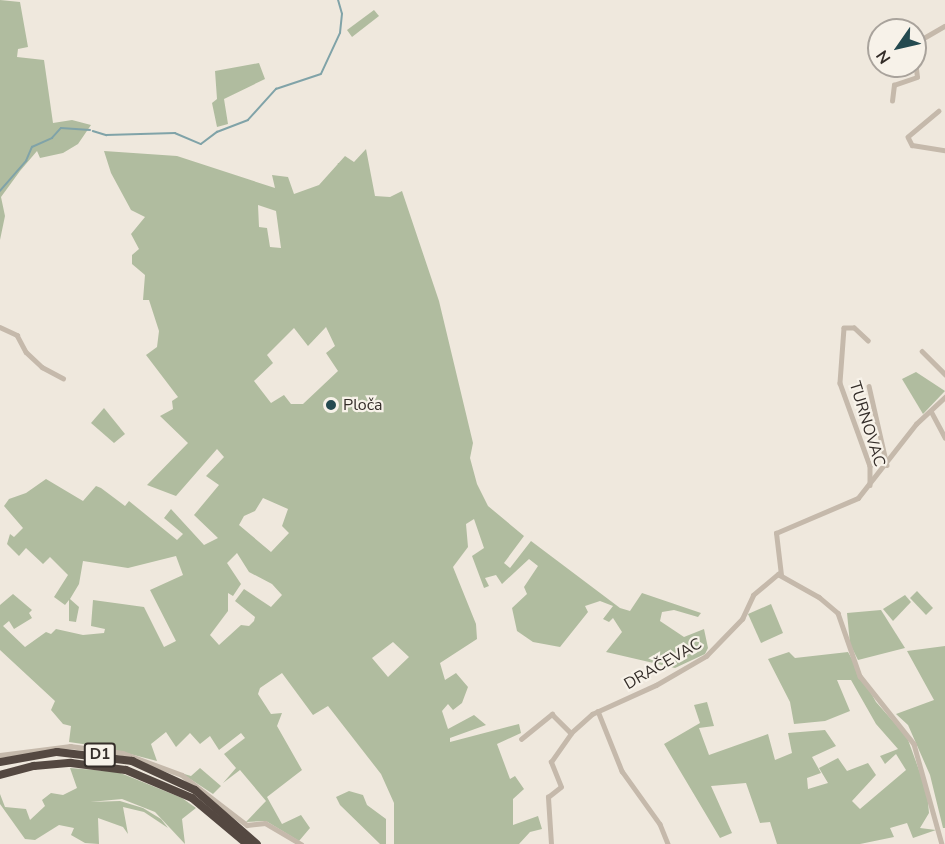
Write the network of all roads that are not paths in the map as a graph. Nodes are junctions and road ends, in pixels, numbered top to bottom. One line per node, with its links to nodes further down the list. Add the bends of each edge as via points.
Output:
1 (945, 26): 2 (street)
2 (927, 36)
3 (914, 78): 4 (street, via 894,85)
4 (892, 101)
5 (939, 111): 6 (street, via 908,137 912,145)
6 (945, 150)
7 (0, 327): 11 (street, via 17,335 26,352 42,367)
8 (868, 341): 17 (street, TURNOVAC, via 854,328 844,328 840,383 870,466)
9 (922, 351): 10 (street)
10 (945, 374)
11 (63, 378)
12 (869, 386): 16 (street)
13 (945, 397): 14 (street)
14 (931, 411): 15 (street); 16 (street, via 916,424)
15 (945, 437)
16 (887, 465): 17 (street)
17 (870, 485): 18 (street, via 858,498 776,533)
18 (779, 575): 19 (street, DRAČEVAC, via 753,595 742,619 706,656 656,685); 31 (street, via 830,604 838,613 860,676 914,744)
19 (598, 711): 20 (street, DRAČEVAC); 30 (street, via 622,771 660,824)
20 (571, 733): 21 (street, via 552,714); 29 (street, DRAČEVAC, via 550,762 561,787 548,797)
21 (520, 739)
22 (0, 755): 28 (street, via 70,746 123,753 182,775 247,825 265,823)
23 (0, 762): 25 (highway, D1, via 57,752 132,761 195,790)
24 (0, 776): 25 (highway, D1, via 34,766 71,763 117,768 151,778 192,798)
25 (247, 840): 26 (highway, D1); 27 (highway)
26 (257, 844)
27 (263, 844)
28 (300, 844)
29 (550, 844)
30 (668, 844)
31 (942, 844)

